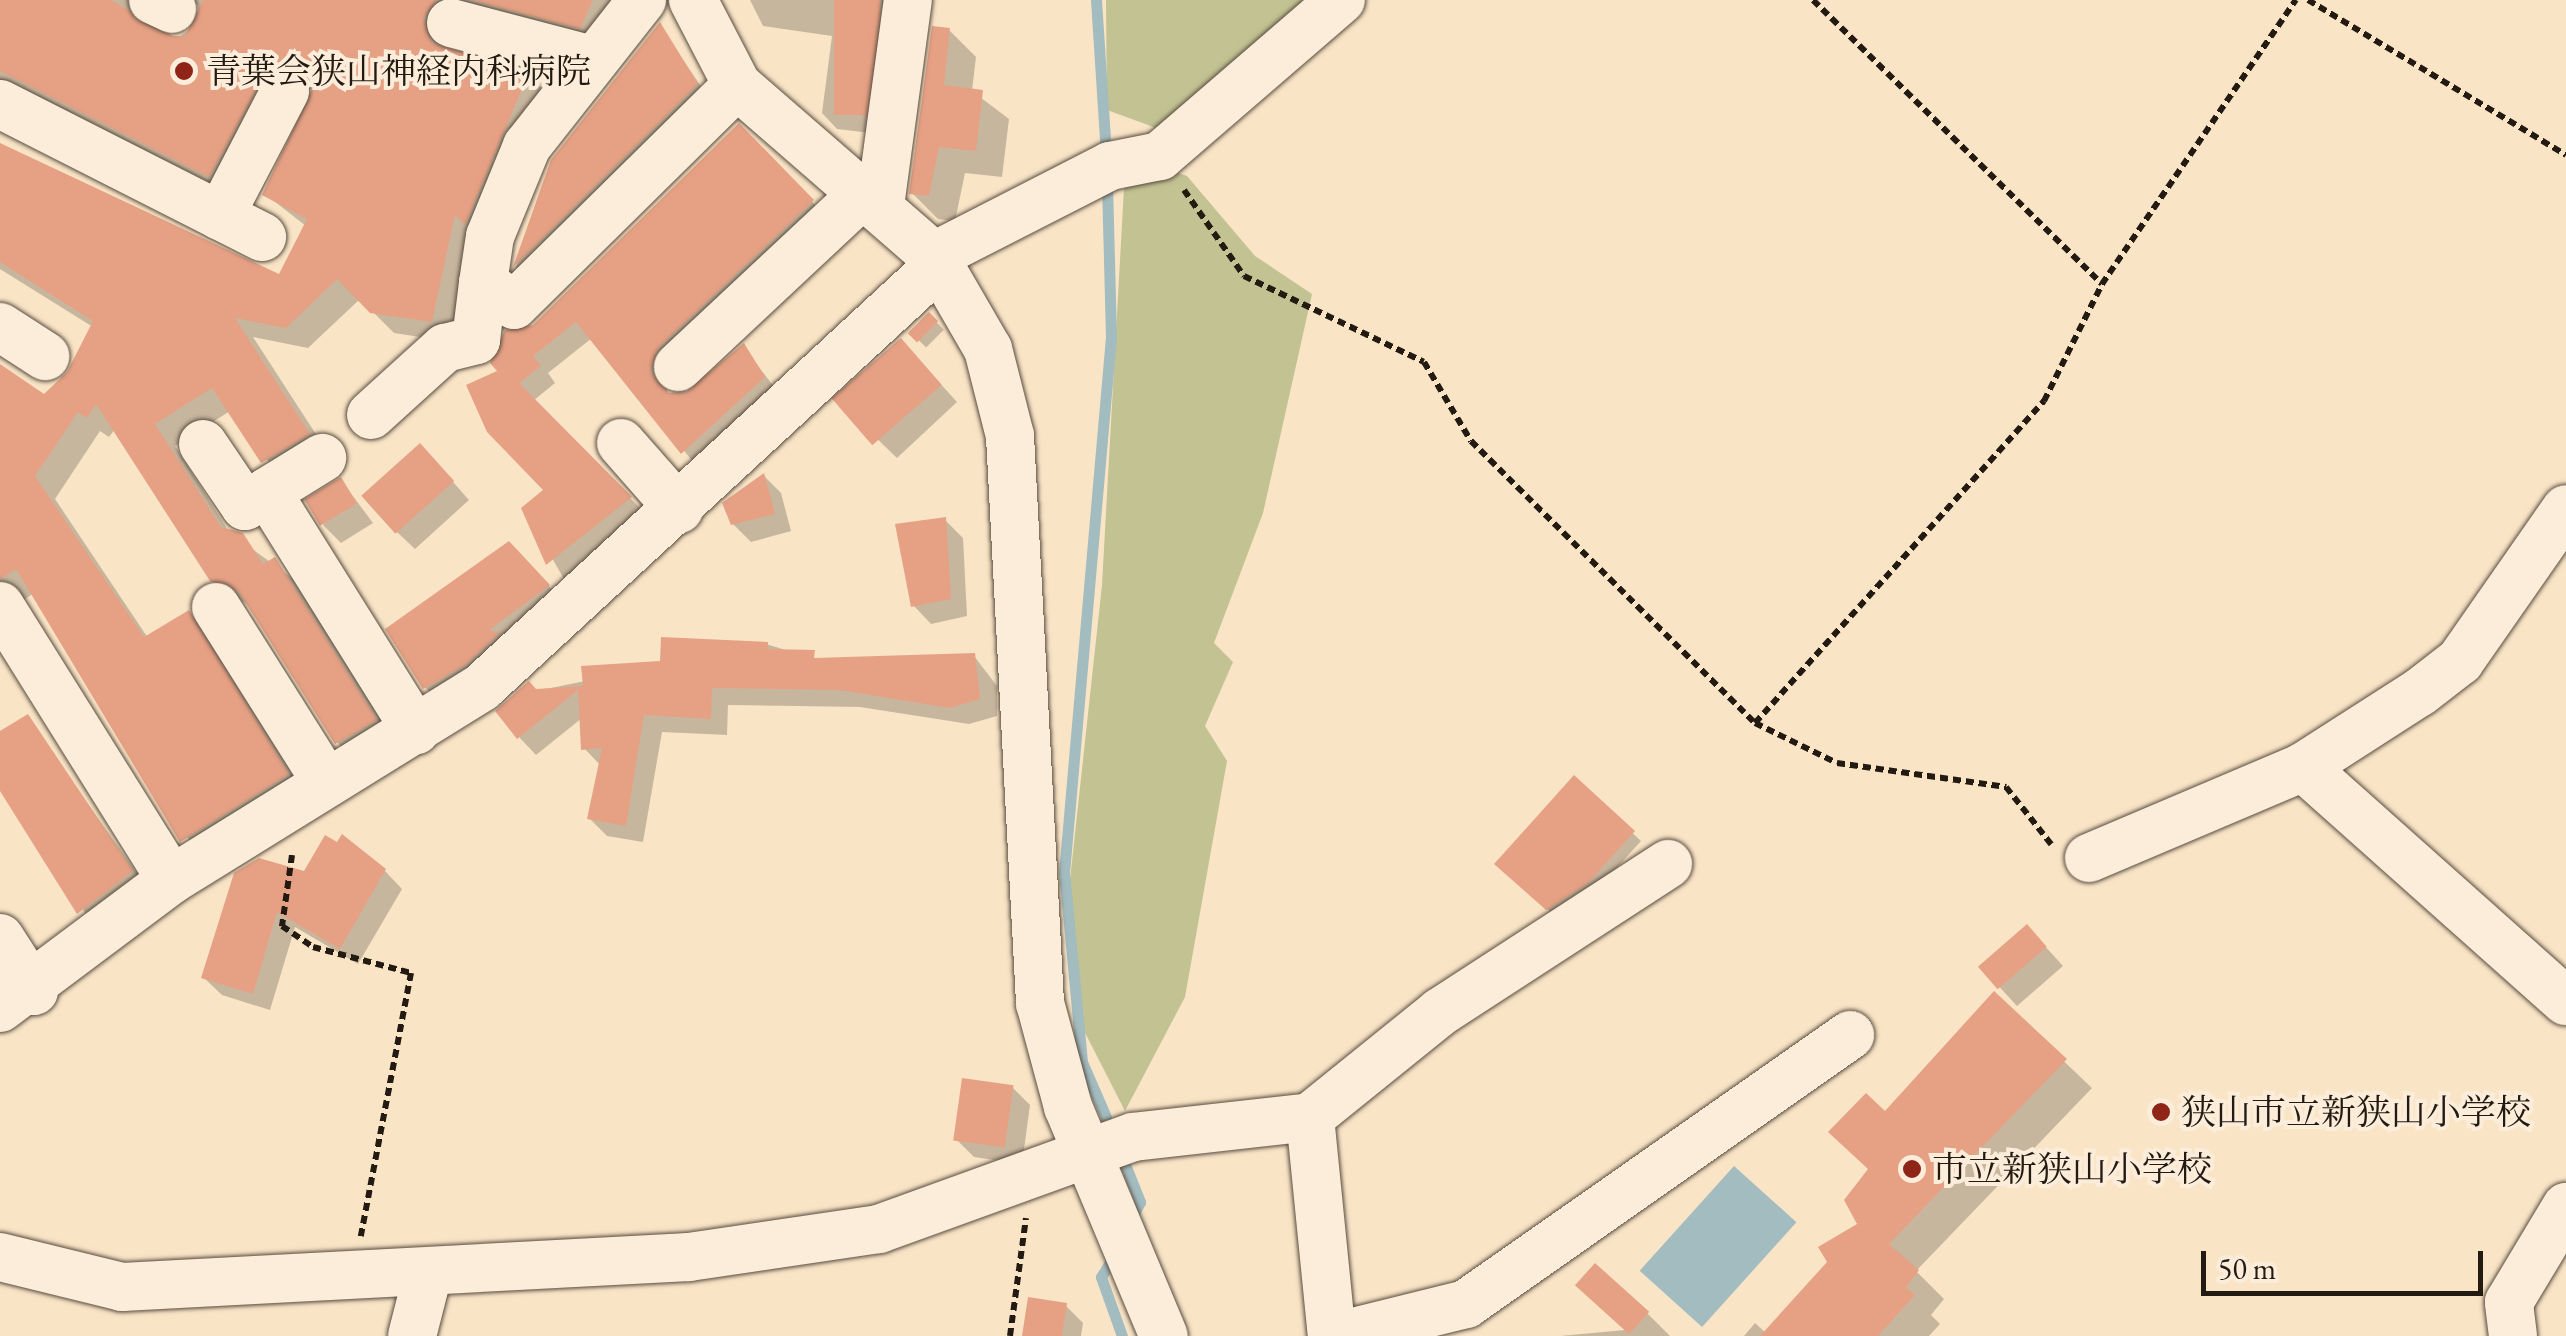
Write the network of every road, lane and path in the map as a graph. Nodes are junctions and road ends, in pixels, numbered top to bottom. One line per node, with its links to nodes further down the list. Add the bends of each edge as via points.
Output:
1 (642, 0): 9 (street)
2 (693, 0): 10 (street)
3 (908, 0): 15 (street)
4 (1340, 0): 14 (street)
5 (1813, 0): 18 (path)
6 (2296, 0): 18 (path)
7 (2308, 0): 13 (path)
8 (451, 23): 9 (street)
9 (588, 59): 17 (street, via 528,146 490,236)
10 (737, 85): 15 (street); 17 (street, via 514,305)
11 (285, 91): 12 (street, via 241,226)
12 (0, 104)
13 (2566, 155)
14 (1160, 156): 16 (street, via 1110,166); 31 (path, via 1244,276 1424,362 1471,441)
15 (872, 200): 16 (street); 21 (street)
16 (937, 260): 27 (street); 44 (street, via 988,349 1010,436 1040,1003)
17 (483, 283): 22 (street, via 476,340 444,348)
18 (2102, 284): 31 (path, via 2044,401)
19 (0, 327): 20 (street)
20 (44, 356)
21 (678, 367)
22 (371, 415)
23 (622, 443): 27 (street)
24 (203, 444): 26 (street, via 244,506)
25 (322, 458): 26 (street)
26 (267, 492): 32 (street)
27 (679, 509): 32 (street, via 542,638)
28 (2566, 510): 33 (street, via 2460,661)
29 (0, 606): 38 (street)
30 (216, 607): 34 (street)
31 (1755, 723): 36 (path, via 1837,763 2006,787 2064,860)
32 (416, 730): 34 (street)
33 (2302, 767): 36 (street); 41 (street)
34 (325, 780): 35 (street)
35 (280, 809): 38 (street); 49 (path, via 294,834 282,926 313,948 403,964 412,979)
36 (2089, 858)
37 (1668, 864): 43 (street, via 1440,1012)
38 (171, 880): 40 (street)
39 (0, 938): 40 (street)
40 (17, 1000)
41 (2566, 1001)
42 (1850, 1034): 53 (street, via 1466,1304)
43 (1310, 1117): 44 (street); 53 (street)
44 (1084, 1150): 45 (street); 52 (street)
45 (1032, 1174): 48 (street, via 880,1228 689,1257); 51 (path)
46 (2566, 1207): 54 (street, via 2509,1302)
47 (0, 1257): 49 (street, via 122,1287)
48 (428, 1273): 49 (street); 50 (street)
49 (353, 1276)
50 (412, 1336)
51 (1010, 1336)
52 (1164, 1336)
53 (1334, 1336)
54 (2513, 1336)

